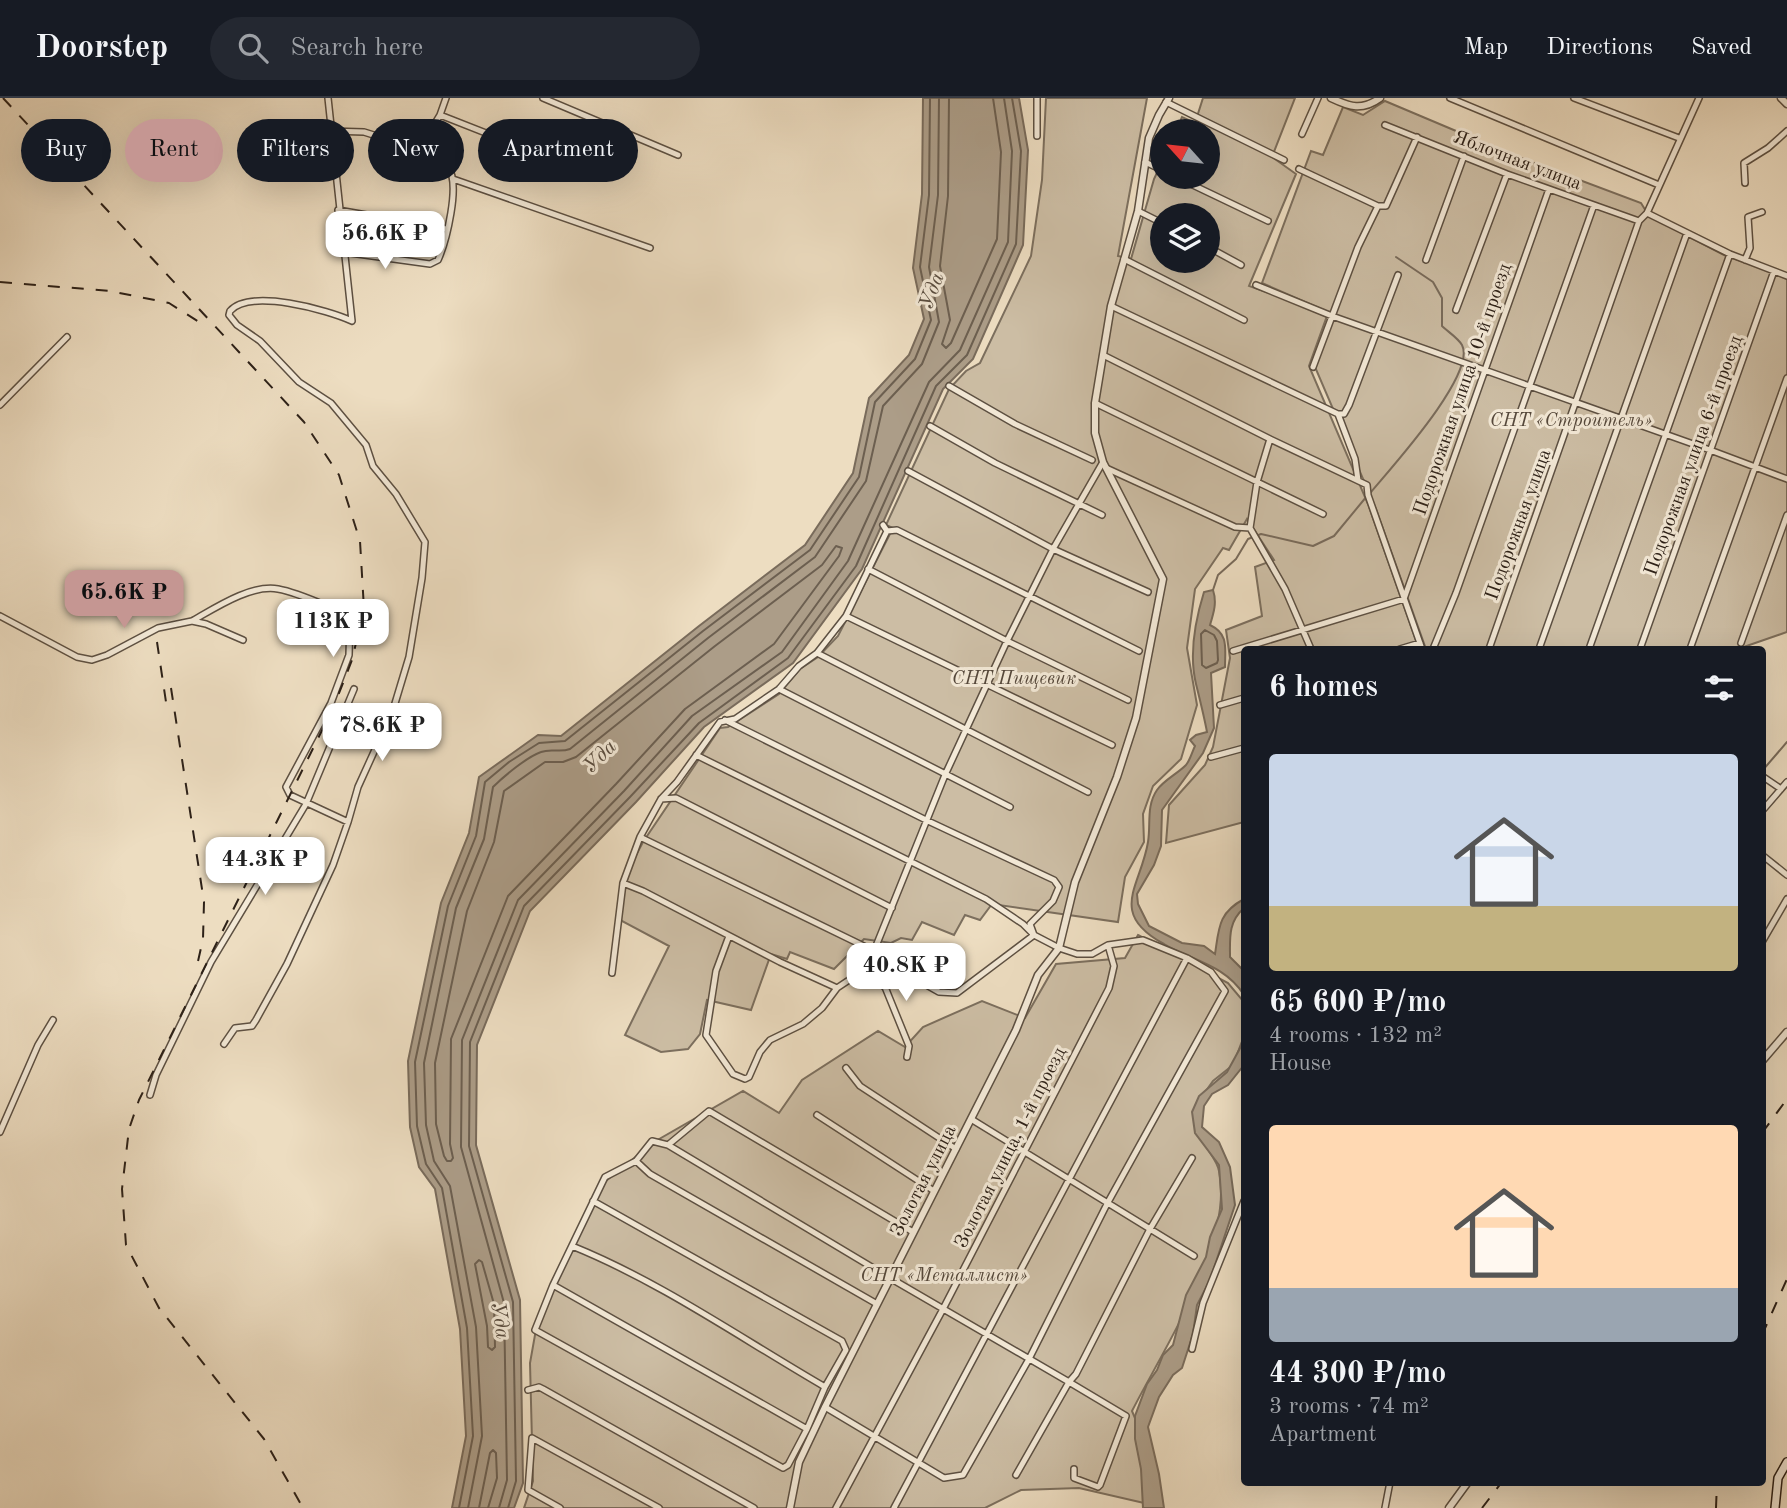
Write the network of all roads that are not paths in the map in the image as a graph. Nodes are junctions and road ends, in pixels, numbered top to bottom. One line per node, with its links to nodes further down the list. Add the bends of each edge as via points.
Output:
1 (328, 98): 15 (street)
2 (446, 98): 14 (street)
3 (543, 98): 24 (street)
4 (1037, 98): 21 (street)
5 (1318, 98): 20 (street)
6 (1331, 98): 7 (street, via 1359,108)
7 (1380, 98)
8 (1450, 98): 35 (street)
9 (1574, 98): 23 (street)
10 (1699, 98): 23 (street)
11 (1781, 98): 13 (street)
12 (1168, 100): 26 (street); 27 (street, via 1149,138)
13 (1787, 104)
14 (440, 115): 16 (street); 18 (street)
15 (329, 119)
16 (438, 119)
17 (1385, 125): 22 (street, Яблочная улица)
18 (478, 130)
19 (1787, 131): 34 (street, via 1744,163)
20 (1302, 134)
21 (1037, 136)
22 (1417, 137): 25 (street, Яблочная улица); 39 (street, via 1386,206)
23 (1679, 138): 35 (street)
24 (678, 155)
25 (1464, 156): 30 (street, Яблочная улица); 54 (street)
26 (1284, 160)
27 (1145, 162): 28 (street); 41 (street)
28 (1150, 164)
29 (1299, 169): 39 (street)
30 (1507, 174): 37 (street, Яблочная улица); 62 (street)
31 (335, 182): 40 (street)
32 (453, 182): 47 (street)
33 (462, 182): 49 (street)
34 (1745, 183)
35 (1659, 185): 43 (street)
36 (1201, 189): 45 (street)
37 (1549, 189): 38 (street, Яблочная улица); 69 (street, Подорожная улица 10-й проезд)
38 (1594, 205): 46 (street, Яблочная улица); 72 (street)
39 (1378, 206): 63 (street)
40 (338, 210): 47 (street); 50 (street)
41 (1138, 211): 44 (street); 53 (street)
42 (1762, 212): 55 (street, via 1748,217 1750,248)
43 (1647, 213): 46 (street, Подорожная улица); 48 (street)
44 (1150, 217)
45 (1268, 221)
46 (1639, 221): 74 (street, Подорожная улица)
47 (446, 229): 50 (street, via 438,260 429,264)
48 (1688, 233): 52 (street); 77 (street)
49 (650, 248)
50 (343, 252): 141 (street, via 352,321 328,310 259,300 239,303 229,315 299,382 331,403 366,445 373,466 425,542 401,689 358,787)
51 (1220, 254): 56 (street)
52 (1730, 254): 55 (street); 79 (street)
53 (1124, 259): 61 (street); 64 (street)
54 (1426, 260)
55 (1745, 260): 57 (street)
56 (1241, 265)
57 (1774, 271): 59 (street); 81 (street, Подорожная улица 6-й проезд)
58 (1398, 275): 65 (street)
59 (1787, 276)
60 (1256, 285): 63 (street)
61 (1111, 306): 67 (street); 76 (street)
62 (1456, 310)
63 (1332, 316): 65 (street); 68 (street)
64 (1244, 320)
65 (1376, 331): 69 (street); 76 (street, via 1345,414)
66 (67, 337): 75 (street)
67 (1104, 355): 73 (street); 80 (street)
68 (1313, 366)
69 (1485, 369): 72 (street); 98 (street, Подорожная улица 10-й проезд)
70 (1787, 377): 84 (street)
71 (948, 386): 82 (street)
72 (1531, 386): 74 (street); 109 (street)
73 (1095, 403): 83 (street, via 1095,433); 88 (street)
74 (1577, 403): 77 (street); 110 (street, Подорожная улица)
75 (0, 405)
76 (1338, 414): 87 (street)
77 (1621, 420): 79 (street); 111 (street)
78 (930, 426): 89 (street)
79 (1666, 435): 81 (street); 112 (street)
80 (1270, 439): 87 (street); 88 (street)
81 (1710, 450): 84 (street); 113 (street, Подорожная улица 6-й проезд)
82 (1092, 460)
83 (1104, 465): 89 (street); 93 (street, via 1235,527); 153 (street, via 1163,579 1136,718 1075,882)
84 (1755, 468): 86 (street); 114 (street)
85 (908, 471): 94 (street)
86 (1787, 479)
87 (1358, 480): 98 (street, via 1367,485)
88 (1257, 482): 90 (street); 93 (street)
89 (1077, 504): 92 (street); 94 (street)
90 (1323, 514)
91 (1787, 514): 105 (street)
92 (1102, 515)
93 (1250, 528): 102 (street)
94 (1053, 549): 96 (street); 97 (street)
95 (868, 569): 97 (street, via 885,528 897,530); 100 (street); 104 (street)
96 (1147, 592)
97 (1029, 596): 104 (street); 116 (street)
98 (1404, 599): 102 (street); 108 (street)
99 (0, 616): 101 (street, via 77,657 92,660 158,628)
100 (846, 616): 118 (street); 119 (street)
101 (192, 621): 103 (street); 137 (street, via 261,589 294,594 348,617 349,655 331,703 286,787 290,795)
102 (1304, 631): 106 (street); 107 (street)
103 (243, 640)
104 (1006, 640): 119 (street); 123 (street)
105 (1741, 643)
106 (1251, 646)
107 (1310, 646)
108 (1421, 646)
109 (1434, 646)
110 (1490, 646)
111 (1540, 646)
112 (1590, 646)
113 (1641, 646)
114 (1690, 646)
115 (1241, 649): 117 (street)
116 (1139, 651)
117 (1233, 651)
118 (817, 653): 120 (street); 126 (street)
119 (987, 686): 126 (street); 127 (street)
120 (779, 689): 125 (street, via 735,719); 131 (street)
121 (354, 690): 137 (street)
122 (1241, 699): 124 (street)
123 (1128, 700)
124 (1220, 705)
125 (725, 720): 129 (street); 140 (street)
126 (965, 729): 131 (street); 135 (street)
127 (1112, 745)
128 (1241, 749): 130 (street)
129 (696, 755): 136 (street); 144 (street)
130 (1211, 757)
131 (945, 775): 139 (street); 140 (street)
132 (1766, 779): 134 (street)
133 (1787, 782): 134 (street)
134 (1781, 789): 138 (street)
135 (1088, 792)
136 (661, 799): 142 (street); 148 (street, via 676,798)
137 (306, 804): 141 (street); 166 (street, via 211,962)
138 (1766, 806)
139 (1010, 807)
140 (928, 821): 144 (street); 149 (street, via 1057,883 1053,901 1030,924)
141 (348, 822): 162 (street, via 287,964 252,1026 235,1028)
142 (640, 837): 146 (street); 154 (street)
143 (1766, 858): 145 (street)
144 (911, 861): 148 (street); 149 (street, via 986,900)
145 (1787, 875)
146 (623, 883): 151 (street); 157 (street)
147 (1787, 899): 150 (street)
148 (892, 908): 154 (street)
149 (1034, 935): 153 (street); 158 (street, via 957,993 939,992 916,979)
150 (1766, 935)
151 (729, 936): 159 (street); 159 (street, via 716,971 706,1035 733,1074 749,1077 770,1040 803,1024)
152 (1108, 946): 153 (street, via 1092,954); 155 (street, via 1143,940); 172 (street, Золотая улица, 1-й проезд, via 1114,960 1113,978)
153 (1059, 948): 168 (street, Золотая улица, via 1038,975)
154 (874, 951): 156 (street)
155 (1187, 958): 175 (street); 178 (street, via 1210,972 1225,992)
156 (860, 972): 158 (street); 159 (street)
157 (612, 973)
158 (885, 986): 164 (street, via 909,1046)
159 (837, 988)
160 (53, 1020): 169 (street)
161 (1787, 1032): 163 (street)
162 (224, 1044)
163 (1766, 1056)
164 (907, 1057)
165 (846, 1068): 171 (street, via 860,1086)
166 (150, 1095)
167 (817, 1115): 176 (street)
168 (971, 1119): 171 (street, Золотая улица); 172 (street)
169 (0, 1132)
170 (668, 1145): 174 (street, via 652,1141); 181 (street, via 709,1111); 184 (street)
171 (956, 1149): 176 (street, Золотая улица)
172 (1025, 1152): 175 (street); 187 (street, Золотая улица, 1-й проезд)
173 (1192, 1158): 180 (street)
174 (636, 1160): 177 (street, via 605,1177); 186 (street, via 650,1174)
175 (1070, 1180): 178 (street); 188 (street)
176 (934, 1191): 181 (street, Золотая улица)
177 (593, 1201): 182 (street); 192 (street, via 842,1341 846,1350)
178 (1107, 1204): 180 (street); 190 (street)
179 (1241, 1208): 189 (street, via 1203,1303)
180 (1150, 1229): 183 (street); 191 (street)
181 (914, 1232): 184 (street, Золотая улица)
182 (572, 1246): 185 (street); 192 (street, via 720,1324)
183 (1194, 1256)
184 (890, 1278): 186 (street, Золотая улица); 187 (street)
185 (553, 1285): 196 (street); 196 (street, via 535,1331 780,1467 788,1465)
186 (877, 1304): 194 (street, Золотая улица)
187 (943, 1309): 188 (street); 197 (street, Золотая улица, 1-й проезд)
188 (987, 1335): 190 (street); 198 (street)
189 (1192, 1349)
190 (1029, 1359): 191 (street); 198 (street, via 963,1475 944,1478)
191 (1069, 1382): 200 (street, via 1126,1416 1100,1485 1074,1478); 201 (street)
192 (824, 1388): 194 (street); 196 (street)
193 (528, 1391): 206 (street, via 543,1389)
194 (831, 1394): 195 (street, Золотая улица)
195 (825, 1407): 197 (street); 207 (street, Золотая улица, via 799,1462)
196 (807, 1429)
197 (874, 1437): 198 (street); 208 (street, Золотая улица, 1-й проезд)
198 (918, 1462): 209 (street)
199 (1787, 1462): 212 (main road, via 1778,1478)
200 (1074, 1469)
201 (1016, 1475)
202 (1389, 1486): 210 (street)
203 (1465, 1486): 211 (street)
204 (560, 1508): 205 (street, via 528,1490 531,1438)
205 (659, 1508)
206 (754, 1508)
207 (790, 1508)
208 (836, 1508)
209 (894, 1508)
210 (1385, 1508)
211 (1449, 1508)
212 (1774, 1508)

